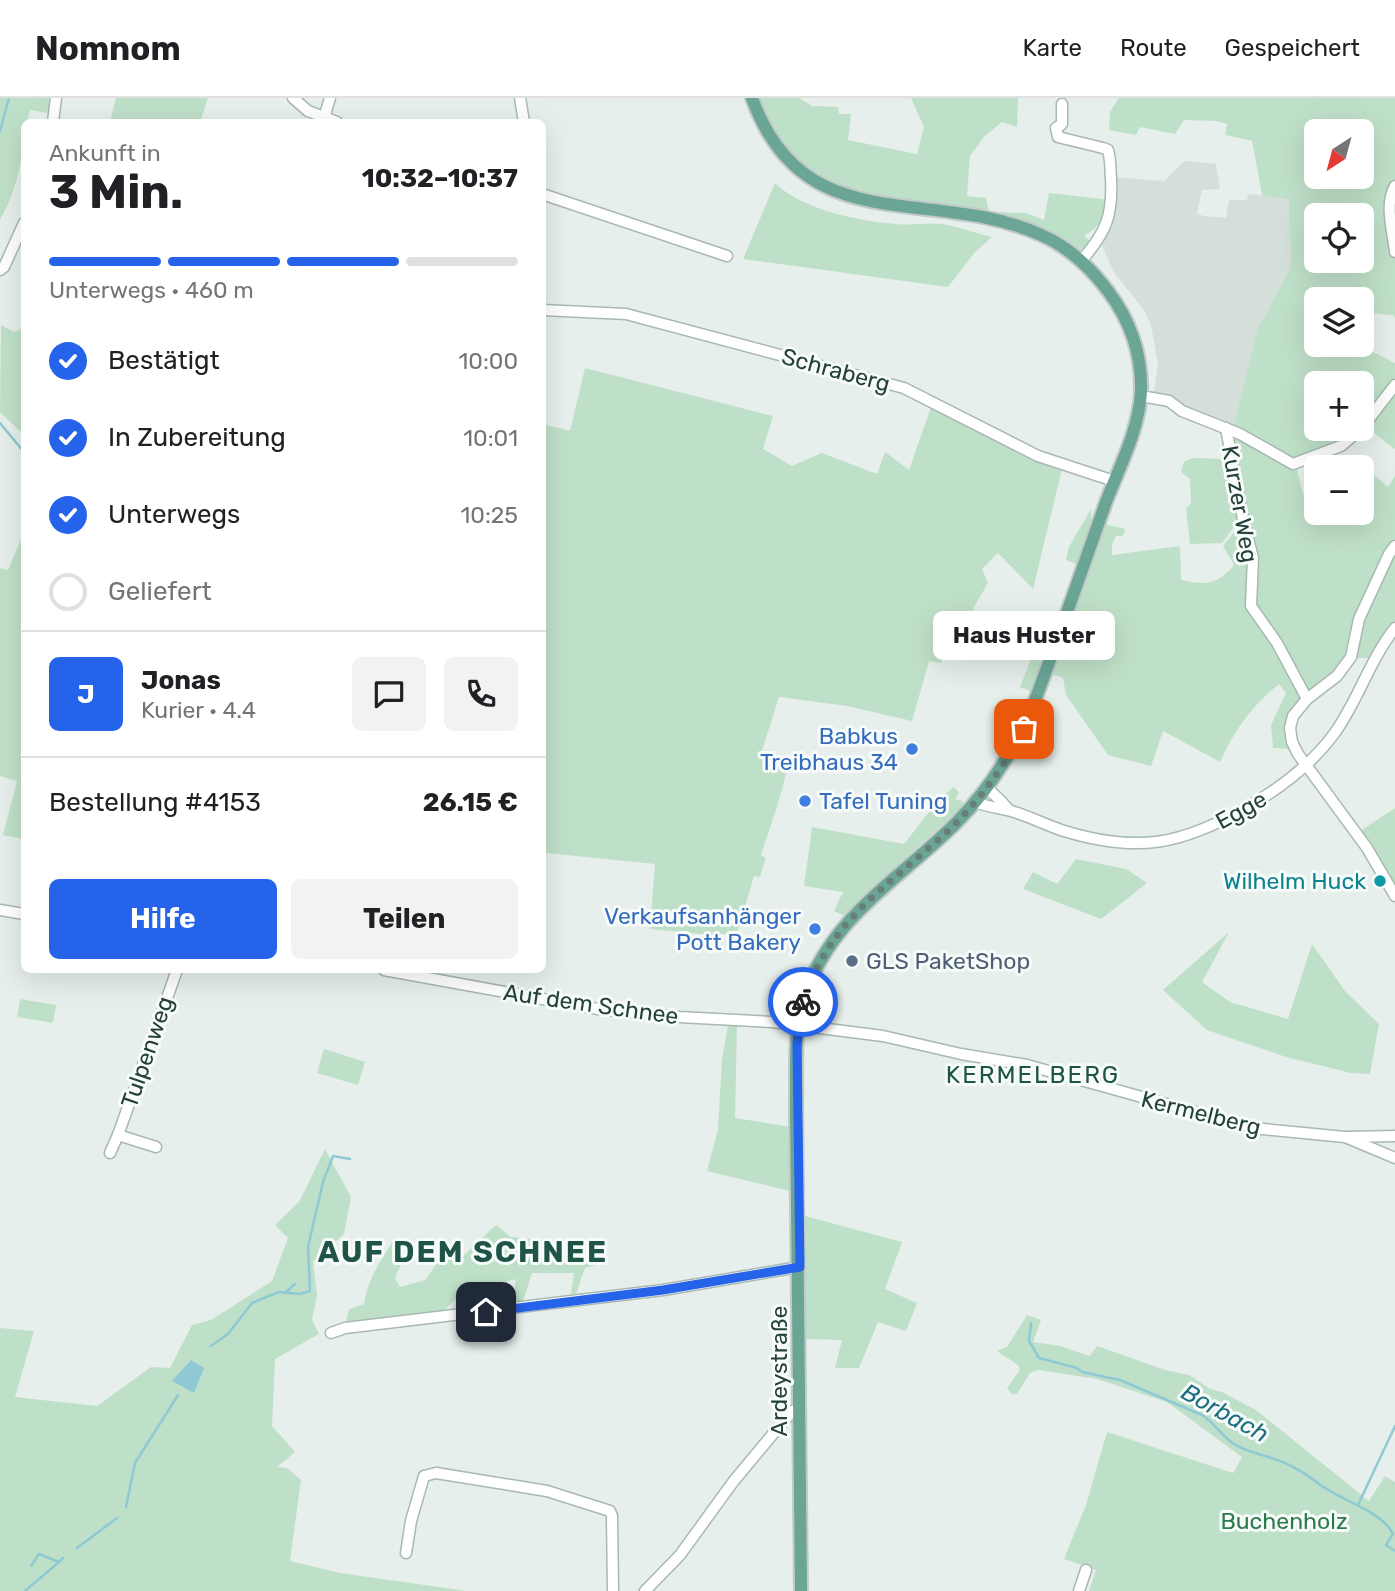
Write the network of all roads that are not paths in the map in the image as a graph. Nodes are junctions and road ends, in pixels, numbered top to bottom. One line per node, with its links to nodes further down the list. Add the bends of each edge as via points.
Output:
1 (56, 98): 8 (street)
2 (293, 98): 7 (street)
3 (330, 98): 7 (street)
4 (520, 98): 10 (street)
5 (752, 98): 16 (main road, Ardeystraße, via 778,150 825,186 860,199 1010,223 1042,235)
6 (1062, 104): 16 (street, via 1058,137 1108,150 1110,157 1112,200 1105,227)
7 (324, 118): 9 (street)
8 (53, 119)
9 (327, 119)
10 (524, 119)
11 (1395, 186): 14 (street, via 1390,208)
12 (546, 195): 15 (street)
13 (21, 230): 17 (street)
14 (1395, 252)
15 (727, 257)
16 (1082, 260): 20 (main road, Ardeystraße, via 1121,311 1135,341)
17 (0, 270)
18 (546, 310): 24 (street, Schraberg, via 626,314 904,388 1038,456)
19 (1395, 385): 21 (street)
20 (1141, 396): 22 (street, Kurzer Weg, via 1169,401); 24 (main road, Ardeystraße)
21 (1374, 412)
22 (1226, 428): 23 (street, via 1293,464); 27 (street, Kurzer Weg, via 1253,558 1251,606)
23 (1347, 441)
24 (1114, 481): 29 (main road, Ardeystraße, via 1030,713)
25 (1395, 546): 27 (street, via 1359,619 1350,657 1337,676)
26 (1395, 628): 28 (street, Egge, via 1335,732)
27 (1307, 699): 28 (street, via 1290,728 1292,742)
28 (1306, 766): 31 (street, Egge, via 1236,814 1177,840 1099,840); 32 (street, via 1367,848)
29 (987, 788): 30 (main road, Ardeystraße); 31 (street, Egge)
30 (975, 802): 31 (street, Egge); 37 (main road, Ardeystraße, via 855,913 815,971)
31 (1009, 810)
32 (1395, 896)
33 (0, 910): 34 (street)
34 (21, 914)
35 (176, 973): 38 (street, Tulpenweg)
36 (400, 973): 37 (street, Auf dem Schnee, via 598,1009)
37 (799, 1026): 40 (street, Kermelberg, via 883,1036 1027,1065 1253,1128); 44 (main road, Ardeystraße)
38 (118, 1135): 41 (street, Tulpenweg); 42 (street, Tulpenweg)
39 (1395, 1136): 40 (street)
40 (1345, 1137): 43 (street, Kermelberg)
41 (156, 1147)
42 (110, 1153)
43 (1395, 1158)
44 (800, 1267): 45 (street, via 663,1290); 46 (main road, Ardeystraße)
45 (331, 1333)
46 (800, 1411): 50 (street, via 786,1418 680,1555); 51 (main road, Ardeystraße)
47 (406, 1553): 49 (street, via 424,1476 436,1473 515,1484 610,1511)
48 (1086, 1570): 52 (street)
49 (614, 1591)
50 (645, 1591)
51 (801, 1591)
52 (1080, 1591)

